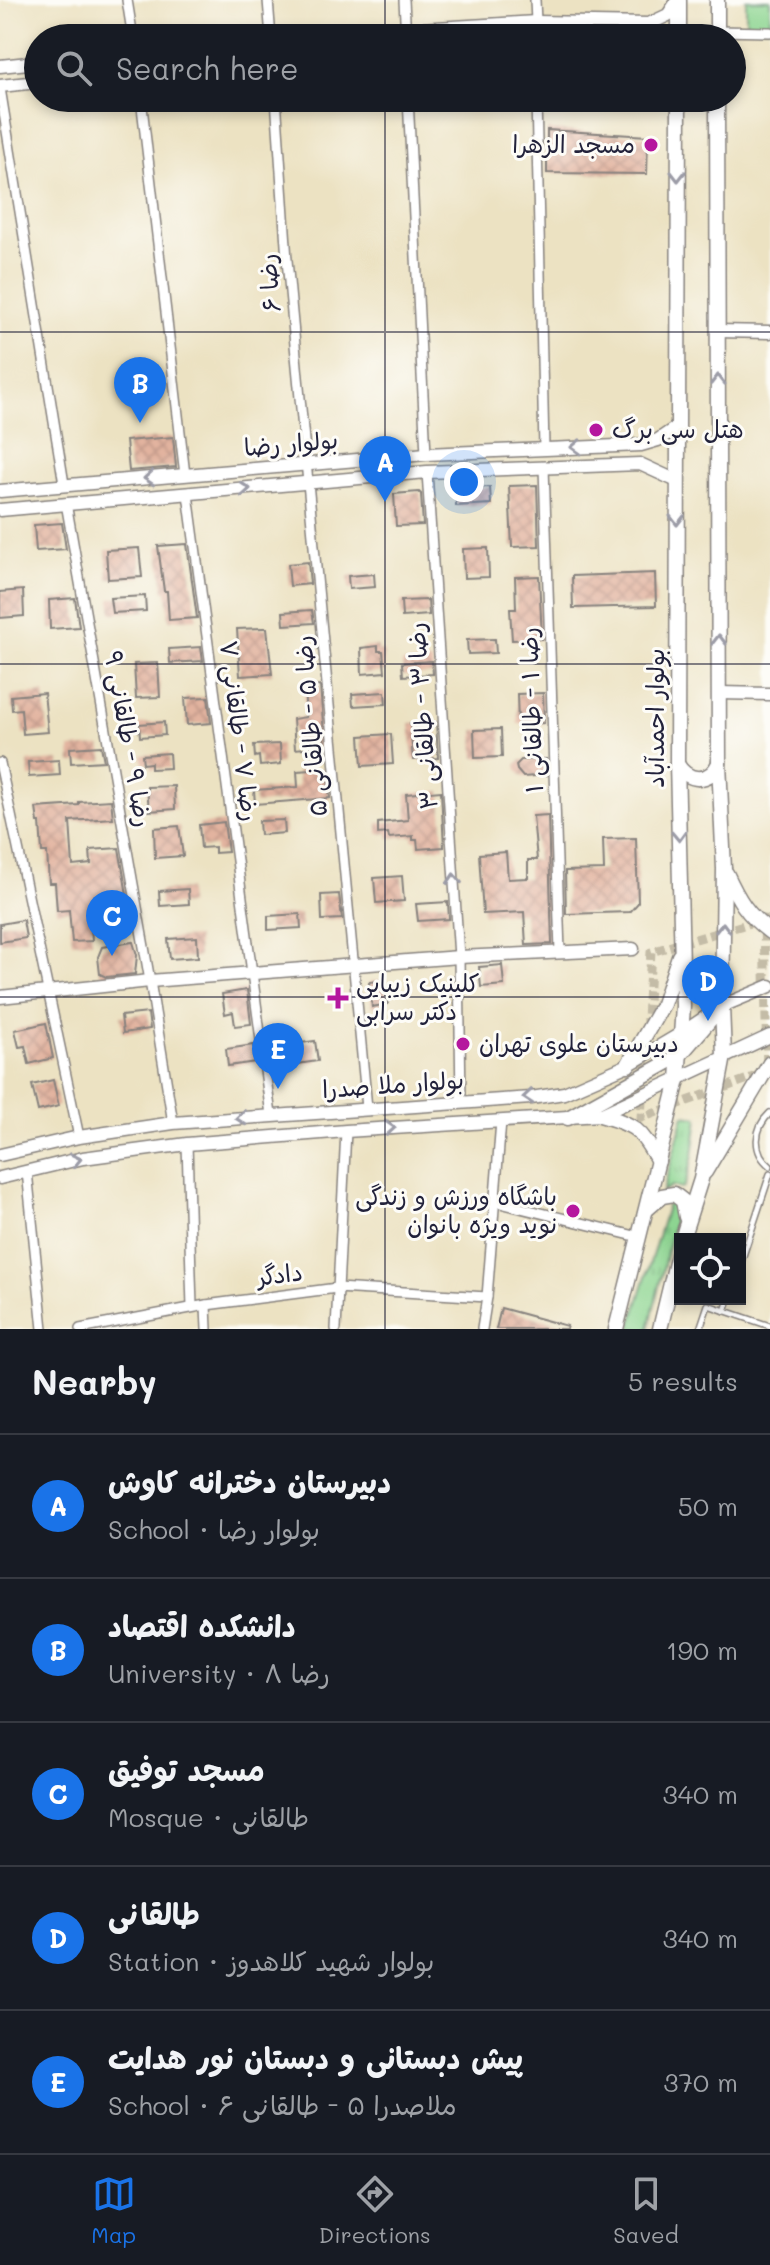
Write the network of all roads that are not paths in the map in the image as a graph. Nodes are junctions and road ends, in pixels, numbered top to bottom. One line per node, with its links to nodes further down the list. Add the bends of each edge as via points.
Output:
1 (127, 0): 8 (street)
2 (268, 0): 9 (street)
3 (404, 0): 10 (street)
4 (535, 0): 7 (street)
5 (679, 0): 13 (street); 14 (main road)
6 (717, 0): 15 (main road)
7 (536, 22): 11 (street); 12 (street)
8 (131, 24)
9 (269, 24)
10 (405, 24)
11 (512, 24)
12 (565, 24)
13 (658, 24)
14 (679, 24)
15 (717, 24)
16 (770, 32): 17 (street)
17 (746, 33)
18 (24, 63): 19 (street)
19 (0, 66)
20 (24, 84): 21 (street)
21 (0, 87): 40 (street)
22 (143, 112): 38 (street)
23 (277, 112): 35 (street, رضا ۶)
24 (409, 112): 33 (street)
25 (536, 112): 32 (street)
26 (679, 112): 30 (main road, بولوار احمدآباد, one-way to 30)
27 (717, 112): 28 (main road)
28 (718, 331): 29 (street); 46 (main road, one-way to 28)
29 (770, 332)
30 (677, 427): 31 (street, بولوار رضا); 39 (main road, بولوار احمدآباد)
31 (641, 445): 32 (street, بولوار رضا, one-way to 32); 34 (street, via 647,452)
32 (544, 448): 33 (street, بولوار رضا)
33 (426, 454): 35 (street, بولوار رضا)
34 (640, 464): 36 (street, بولوار رضا); 39 (street, بولوار رضا)
35 (306, 465): 38 (street, بولوار رضا); 41 (street, رضا ۶)
36 (544, 467): 37 (street, بولوار رضا); 55 (street, رضا ۱ - طالقانی ۱)
37 (427, 472): 41 (street, بولوار رضا); 56 (street, رضا ۳ - طالقانی ۳, one-way to 37)
38 (185, 475): 40 (street, بولوار رضا, one-way to 40)
39 (677, 481): 49 (main road, بولوار احمدآباد, one-way to 49)
40 (64, 484): 42 (street, بولوار رضا); 44 (street)
41 (308, 484): 43 (street, بولوار رضا, one-way to 41); 57 (street, رضا ۵ - طالقانی ۵)
42 (0, 491)
43 (188, 494): 44 (street, بولوار رضا); 58 (street, رضا ۷ - طالقانی ۷)
44 (66, 503): 45 (street, بولوار رضا); 59 (street, رضا ۹ - طالقانی ۹)
45 (0, 510)
46 (719, 693): 47 (street); 50 (main road)
47 (770, 694)
48 (0, 763): 61 (street)
49 (677, 763): 50 (main road, via 685,774 698,778 711,774); 53 (main road, بولوار احمدآباد, one-way to 53)
50 (719, 763): 51 (main road)
51 (724, 869): 52 (main road, via 742,906); 63 (main road, one-way to 51)
52 (770, 932)
53 (683, 944): 64 (main road, بولوار احمدآباد); 69 (main road, via 663,1004)
54 (633, 949): 55 (street)
55 (560, 952): 56 (street)
56 (459, 957): 57 (street); 72 (street, رضا ۳ - طالقانی ۳)
57 (353, 965): 58 (street); 73 (street, رضا ۵ - طالقانی ۵)
58 (251, 974): 59 (street); 75 (street, رضا ۷ - طالقانی ۷)
59 (150, 981): 61 (street); 79 (street, رضا ۹ - طالقانی ۹)
60 (770, 986): 63 (street, بولوار ملا صدرا)
61 (48, 991): 62 (street); 81 (street)
62 (0, 997)
63 (722, 1006): 64 (street, بولوار ملا صدرا); 66 (main road); 67 (main road)
64 (682, 1033): 66 (main road, بولوار احمدآباد); 69 (street, بولوار ملا صدرا)
65 (770, 1036): 67 (street, بولوار ملا صدرا)
66 (679, 1056): 70 (main road, بولوار احمدآباد); 77 (main road)
67 (724, 1056): 70 (street, بولوار ملا صدرا); 89 (main road)
68 (770, 1063): 89 (main road)
69 (628, 1065): 71 (street, بولوار ملا صدرا)
70 (678, 1080): 76 (street, بولوار ملا صدرا); 84 (main road, بولوار احمدآباد)
71 (564, 1093): 72 (street, بولوار ملا صدرا, one-way to 72); 77 (street, via 573,1108)
72 (461, 1102): 73 (street, بولوار ملا صدرا)
73 (367, 1108): 75 (street, بولوار ملا صدرا)
74 (770, 1113): 85 (lane, via 756,1141 762,1160)
75 (271, 1115): 79 (street, بولوار ملا صدرا, one-way to 79)
76 (600, 1115): 77 (street, بولوار ملا صدرا); 84 (main road, via 629,1123)
77 (568, 1118): 78 (street, بولوار ملا صدرا)
78 (501, 1121): 80 (street, بولوار ملا صدرا, one-way to 78); 90 (street)
79 (173, 1123): 81 (street, بولوار ملا صدرا)
80 (346, 1131): 82 (street, بولوار ملا صدرا); 97 (street)
81 (79, 1137): 83 (street, بولوار ملا صدرا)
82 (187, 1144): 86 (street, بولوار ملا صدرا, one-way to 82); 101 (street)
83 (0, 1155)
84 (658, 1161): 91 (main road, بولوار احمدآباد)
85 (770, 1166)
86 (27, 1171): 88 (street, بولوار ملا صدرا); 104 (street)
87 (770, 1174): 95 (lane)
88 (0, 1178)
89 (701, 1179): 92 (main road)
90 (496, 1202): 94 (street); 98 (street)
91 (646, 1210): 92 (main road, via 662,1196 674,1194 683,1201); 94 (main road, بولوار احمدآباد)
92 (686, 1221): 93 (main road)
93 (683, 1233)
94 (639, 1237): 109 (main road, بولوار احمدآباد)
95 (746, 1244)
96 (674, 1271): 110 (main road)
97 (337, 1288): 98 (street, دادگر); 99 (street, دادگر); 107 (street)
98 (487, 1297): 108 (street)
99 (206, 1305): 101 (street, دادگر); 106 (street)
100 (727, 1305): 102 (lane)
101 (192, 1307): 105 (street, دادگر)
102 (725, 1311): 103 (lane); 111 (lane, via 708,1305)
103 (770, 1326)
104 (43, 1329)
105 (80, 1329)
106 (207, 1329)
107 (336, 1329)
108 (482, 1329)
109 (616, 1329)
110 (660, 1329)
111 (700, 1329)

